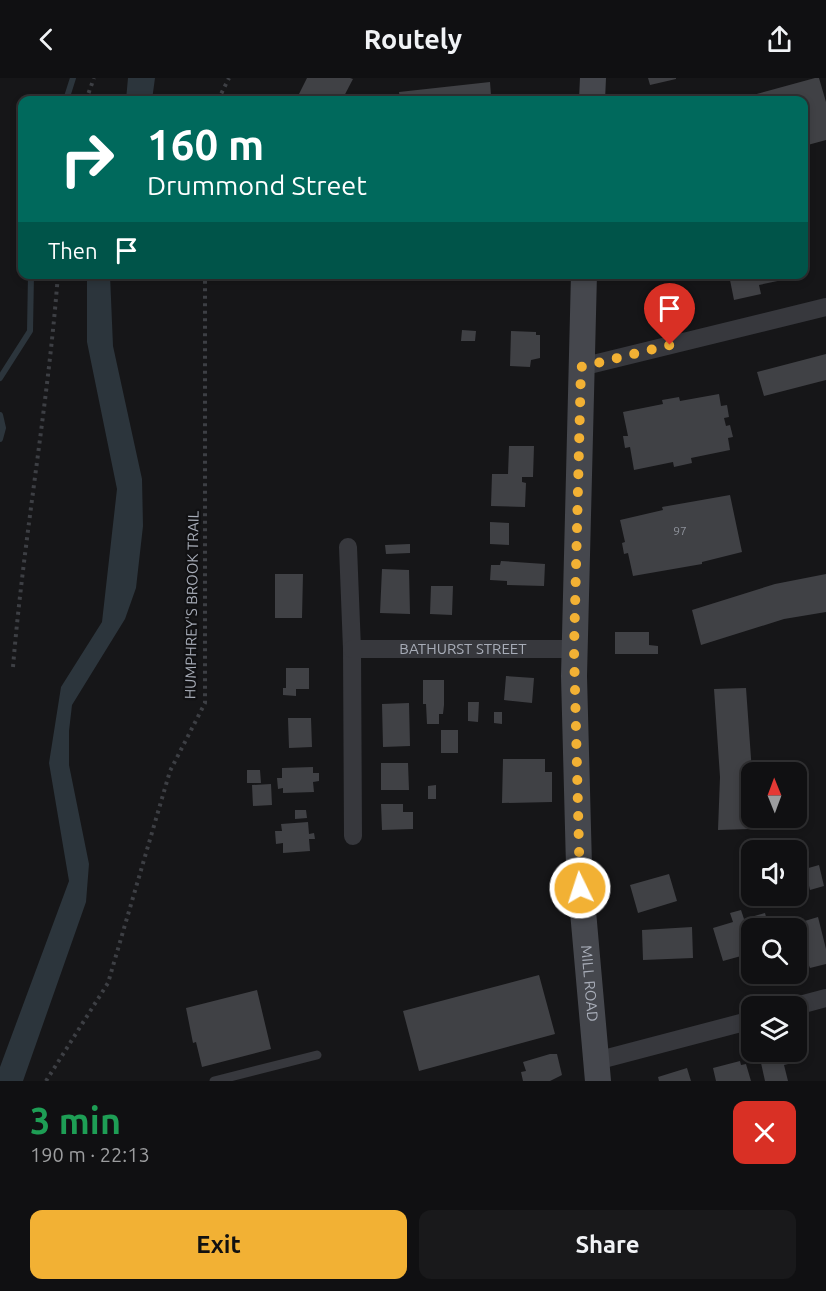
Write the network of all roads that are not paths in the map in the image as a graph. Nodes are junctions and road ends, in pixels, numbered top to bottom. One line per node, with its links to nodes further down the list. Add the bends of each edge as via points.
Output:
1 (593, 78): 2 (street)
2 (592, 96)
3 (584, 279): 5 (street, MILL ROAD)
4 (826, 307): 5 (street)
5 (581, 367): 8 (street, MILL ROAD)
6 (348, 547): 7 (street)
7 (352, 649): 8 (street, BATHURST STREET); 9 (street)
8 (574, 649): 14 (street, MILL ROAD, via 579,866)
9 (353, 836)
10 (826, 998): 11 (street)
11 (807, 1003)
12 (741, 1024): 14 (street)
13 (317, 1055): 15 (lane)
14 (597, 1071)
15 (214, 1081)

